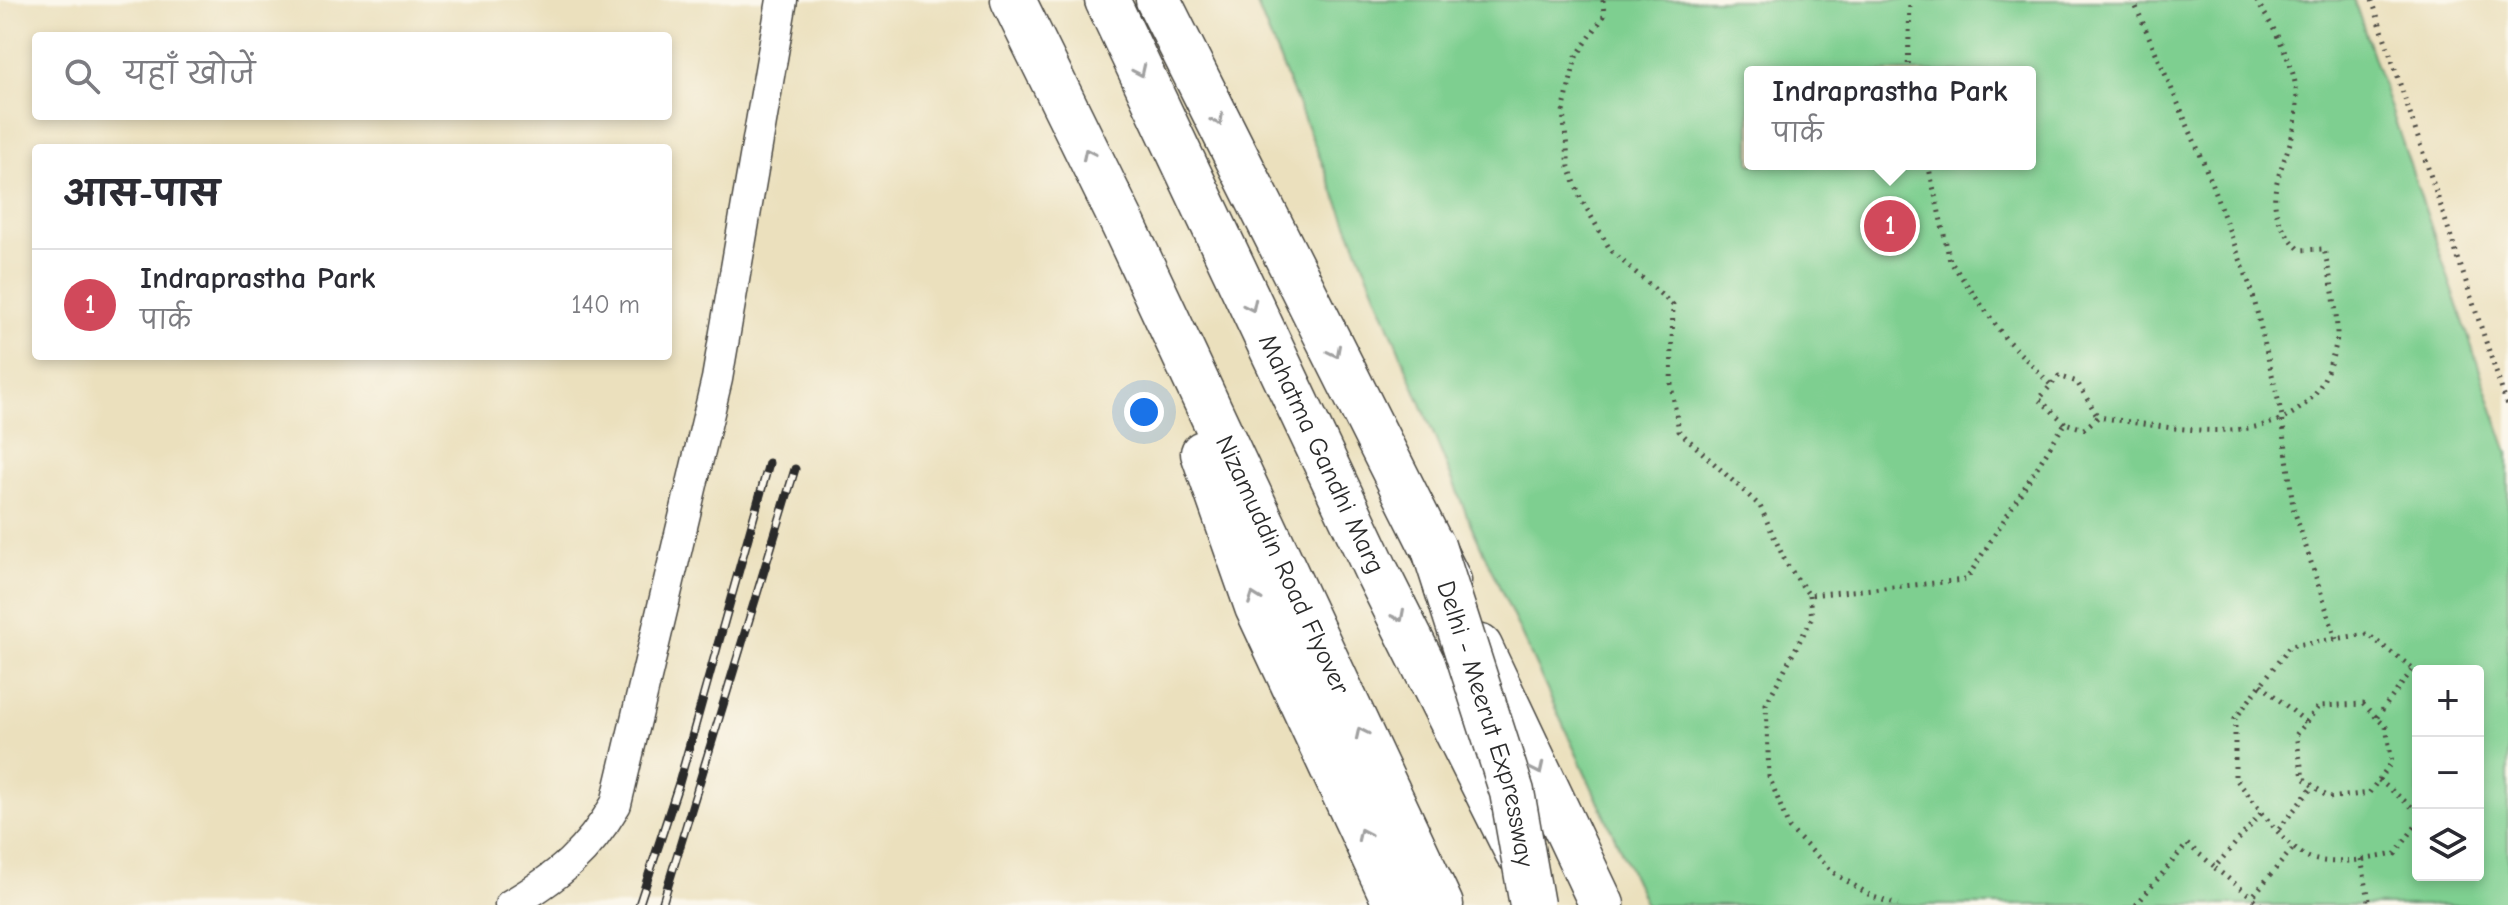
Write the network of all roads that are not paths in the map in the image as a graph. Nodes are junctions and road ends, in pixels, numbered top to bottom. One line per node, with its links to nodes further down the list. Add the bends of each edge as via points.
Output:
1 (782, 0): 7 (street, via 717,379 616,804 596,838 558,877)
2 (1013, 0): 5 (highway, one-way to 2)
3 (1107, 0): 11 (highway, Mahatma Gandhi Marg, one-way to 11, via 1377,572)
4 (1158, 0): 6 (highway, one-way to 6)
5 (1123, 224): 8 (highway, one-way to 5, via 1257,607); 9 (highway, Nizamuddin Road Flyover, one-way to 5)
6 (1433, 546): 10 (highway, Delhi - Meerut Expressway, bridge, via 1512,792); 12 (highway, one-way to 12, bridge)
7 (510, 905)
8 (1396, 905)
9 (1441, 905)
10 (1532, 905)
11 (1544, 905)
12 (1602, 905)

